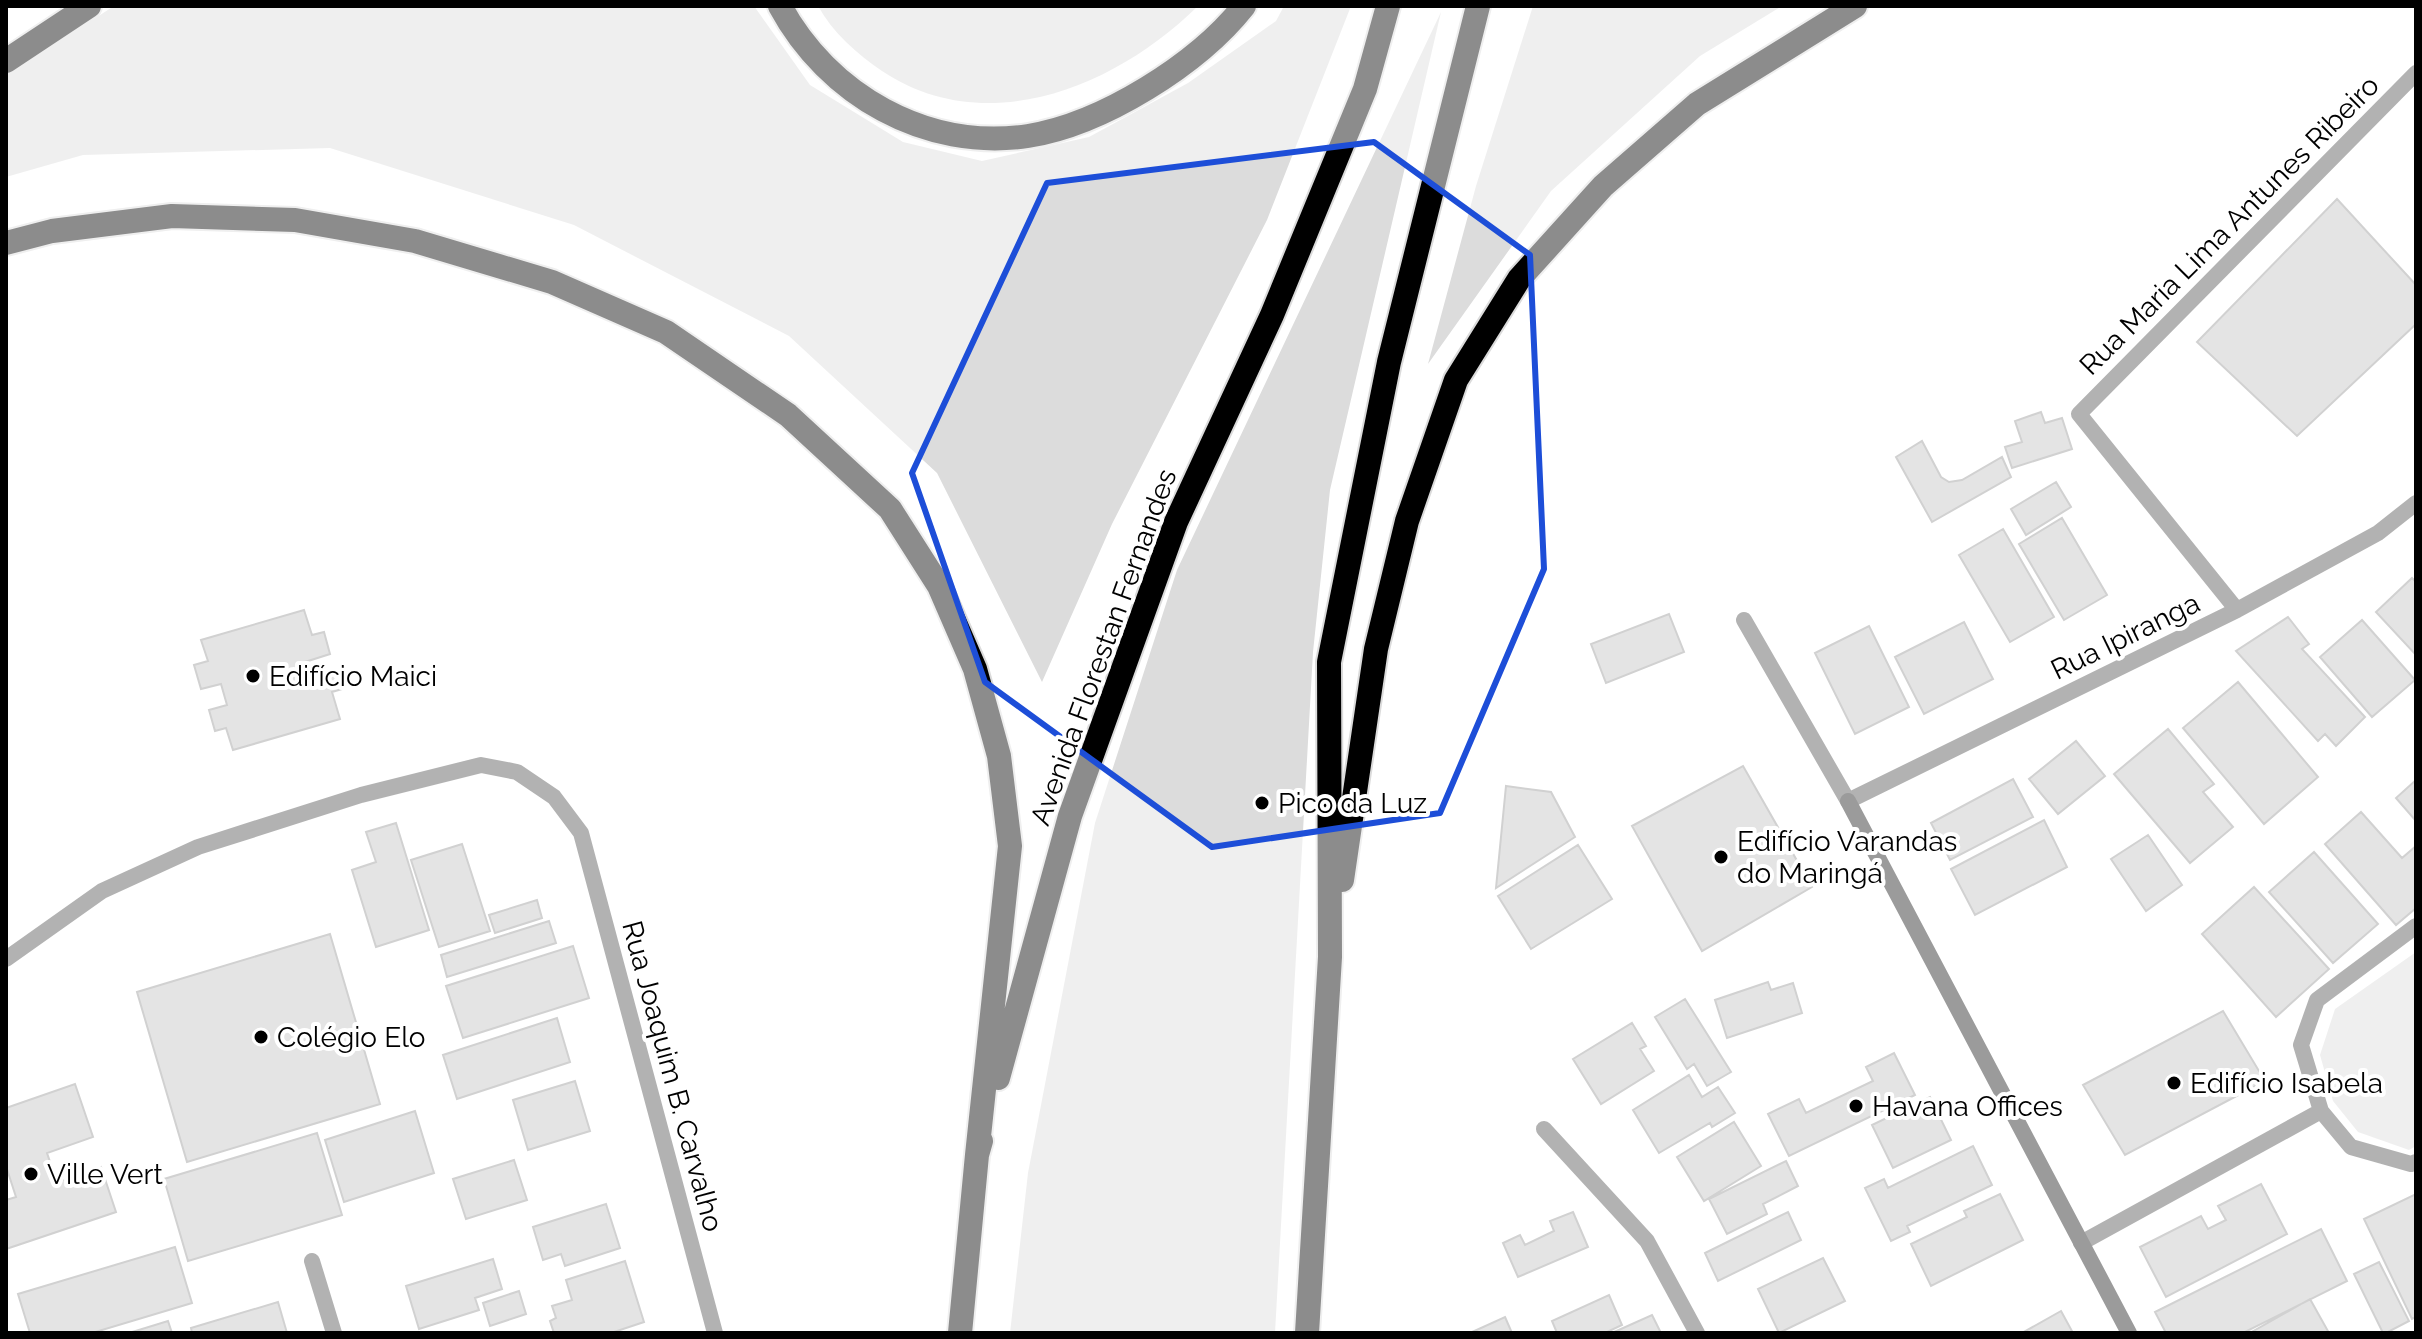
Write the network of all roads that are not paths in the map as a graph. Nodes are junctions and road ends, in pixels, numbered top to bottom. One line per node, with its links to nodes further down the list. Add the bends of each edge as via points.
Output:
1 (89, 6): 7 (highway)
2 (780, 6): 3 (highway, via 817,60 878,108 951,134 990,138 1030,136 1089,117 1146,90 1197,54)
3 (1244, 6)
4 (1388, 6): 19 (highway, Avenida Florestan Fernandes, via 1365,89 1278,301 1176,522 1075,801)
5 (1478, 6): 15 (highway, via 1389,362 1329,662)
6 (1855, 6): 15 (highway, via 1697,104 1603,186 1519,279 1456,380 1407,521 1376,649)
7 (6, 61)
8 (2416, 73): 11 (street, Rua Maria Lima Antunes Ribeiro, via 2079,414)
9 (6, 243): 19 (highway, via 52,231 172,216 295,220 415,241 552,282 666,332 788,415 890,509 945,600 975,669 999,756 1010,846)
10 (2416, 503): 11 (street, Rua Ipiranga, via 2378,533)
11 (2237, 610): 13 (street, Rua Ipiranga)
12 (1744, 620): 13 (street)
13 (1848, 801): 21 (street)
14 (2416, 926): 17 (street, via 2317,1000 2301,1045)
15 (1330, 957): 26 (highway)
16 (6, 959): 24 (street, Rua Joaquim B. Carvalho, via 102,891 198,847 361,795 481,765 517,772 554,797 581,833)
17 (2321, 1111): 20 (street, via 2351,1147); 21 (street)
18 (1544, 1129): 27 (street, via 1647,1241)
19 (977, 1155): 25 (highway, Avenida Florestan Fernandes)
20 (2416, 1162)
21 (2081, 1243): 28 (street)
22 (312, 1261): 23 (street)
23 (334, 1333)
24 (715, 1333)
25 (960, 1333)
26 (1307, 1333)
27 (1697, 1333)
28 (2129, 1333)

